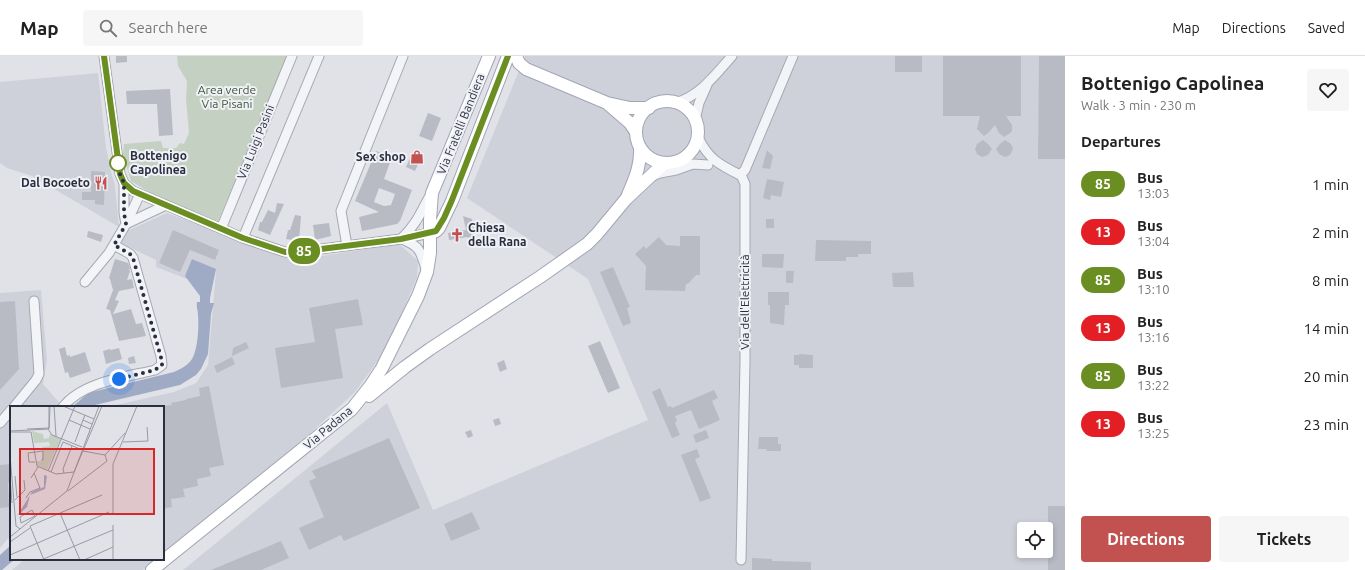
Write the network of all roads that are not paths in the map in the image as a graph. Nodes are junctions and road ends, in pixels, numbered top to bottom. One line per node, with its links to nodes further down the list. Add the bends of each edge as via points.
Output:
1 (104, 56): 26 (street, via 115,147)
2 (292, 56): 33 (street, Via Luigi Pasini)
3 (319, 56): 35 (street)
4 (403, 56): 38 (street, via 340,211)
5 (489, 56): 27 (main road, Via Fratelli Bandiera)
6 (508, 56): 10 (main road, Via Fratelli Bandiera)
7 (516, 56): 11 (main road)
8 (732, 56): 12 (street)
9 (793, 56): 24 (street, via 745,170)
10 (503, 69): 11 (main road, Via Fratelli Bandiera); 30 (main road, Via Fratelli Bandiera)
11 (526, 69): 13 (main road)
12 (709, 82): 14 (street, via 692,97); 16 (street, via 699,103)
13 (607, 103): 15 (main road, via 630,108); 17 (main road, via 630,123)
14 (675, 103): 15 (main road, via 657,103); 16 (main road, via 687,109)
15 (649, 108): 17 (main road, via 642,114)
16 (695, 120): 18 (main road)
17 (636, 132): 19 (main road)
18 (698, 137): 20 (main road, via 695,146); 23 (street, via 705,150)
19 (640, 147): 21 (main road, via 655,161); 29 (main road, via 639,168)
20 (683, 159): 21 (main road); 22 (street)
21 (665, 163): 25 (main road)
22 (708, 165): 23 (street); 25 (street, via 693,164)
23 (721, 166): 24 (street)
24 (740, 175): 47 (street, Via dell'Elettricità, via 744,184 745,205)
25 (649, 178): 29 (main road)
26 (124, 183): 28 (street); 32 (street)
27 (432, 193): 30 (main road, via 439,202); 34 (main road, Via Fratelli Bandiera); 36 (street, Via Fratelli Bandiera, via 417,220)
28 (140, 194): 31 (street); 32 (street)
29 (626, 199): 44 (main road, via 587,244 540,278 430,348)
30 (452, 200): 34 (main road, Via Fratelli Bandiera, via 439,228)
31 (166, 205): 32 (street); 33 (street)
32 (125, 226): 37 (street)
33 (221, 229): 35 (street)
34 (430, 233): 36 (street); 39 (main road, Via Padana)
35 (243, 238): 38 (street, via 285,252)
36 (401, 239): 38 (street); 39 (street, via 419,248)
37 (115, 243): 40 (street); 43 (street, via 133,258 162,365 155,370 91,387 77,393)
38 (347, 246)
39 (427, 272): 44 (main road, Via Padana, via 382,368)
40 (85, 282)
41 (34, 301): 42 (street, via 39,372 38,377)
42 (15, 406)
43 (64, 406)
44 (352, 409): 48 (main road, Via Padana)
45 (10, 411): 46 (street)
46 (0, 423)
47 (741, 560)
48 (152, 570)

